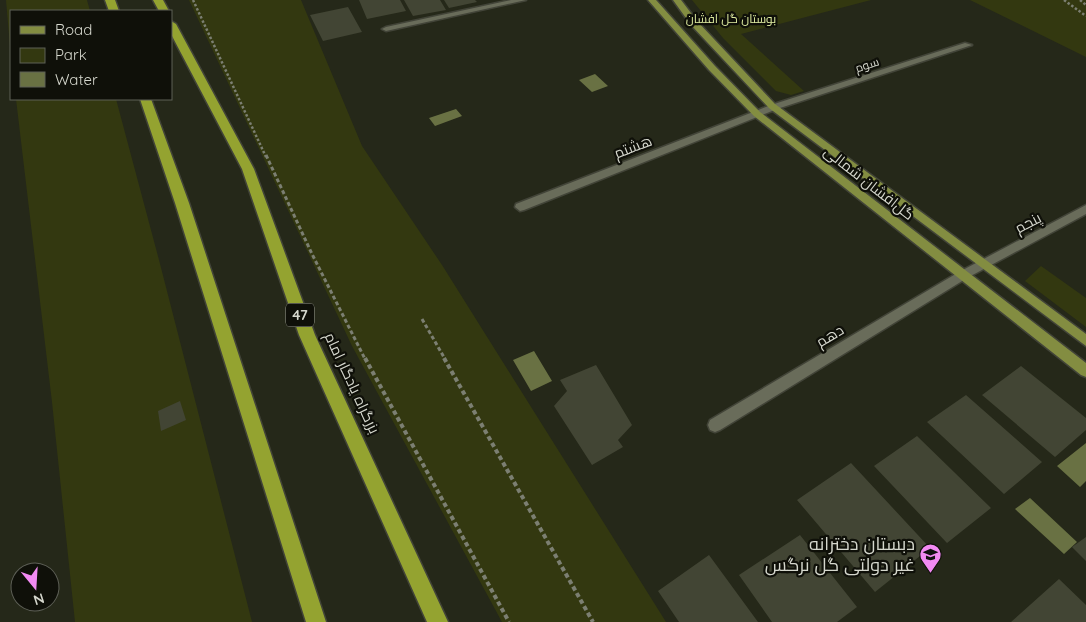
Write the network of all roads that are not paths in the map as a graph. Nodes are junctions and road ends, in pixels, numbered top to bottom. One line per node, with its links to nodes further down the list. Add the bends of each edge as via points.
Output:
1 (522, 0): 5 (street)
2 (652, 0): 9 (main road, گل‌افشان شمالی)
3 (677, 0): 8 (main road, گل‌افشان شمالی, via 694,23)
4 (172, 26): 17 (highway, بزرگراه یادگار امام / 47, via 248,169 307,334)
5 (386, 29)
6 (968, 46): 8 (street, سوم)
7 (145, 100): 18 (highway, via 182,203)
8 (774, 108): 9 (street, سوم); 12 (main road, گل‌افشان شمالی)
9 (757, 114): 10 (street, هشتم); 13 (main road, گل‌افشان شمالی)
10 (520, 207)
11 (1086, 209): 12 (street, پنجم)
12 (984, 263): 13 (street, پنجم); 14 (main road, گل‌افشان شمالی)
13 (963, 275): 15 (main road, گل‌افشان شمالی); 16 (street, دهم)
14 (1086, 341)
15 (1086, 371)
16 (715, 425)
17 (438, 616)
18 (316, 622)

